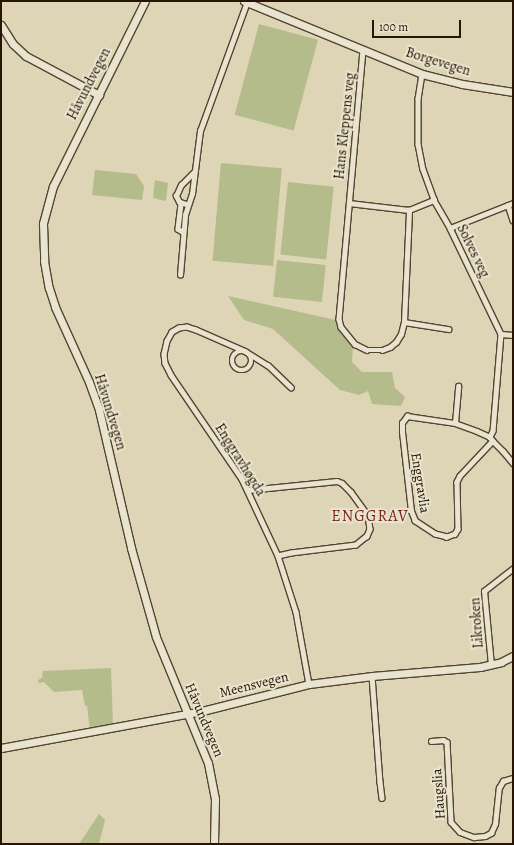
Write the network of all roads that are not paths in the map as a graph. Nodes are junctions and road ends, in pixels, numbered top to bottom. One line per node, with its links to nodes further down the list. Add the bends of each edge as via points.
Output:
1 (145, 1): 7 (main road, Håvundvegen)
2 (245, 2): 4 (main road, Borgevegen); 8 (street, Borgevegen, via 202,125)
3 (1, 25): 7 (main road, via 13,44 26,56)
4 (363, 50): 5 (main road, Borgevegen); 10 (street, Hans Kleppens veg)
5 (422, 74): 6 (main road, Borgevegen, via 462,84); 9 (street, Solves veg, via 418,98 418,144 423,169)
6 (513, 92)
7 (99, 95): 37 (main road, Håvundvegen, via 64,160 50,195 43,224 46,274 55,307 99,410 146,603 164,659)
8 (194, 172): 12 (street, Borgevegen, via 177,192 176,198); 13 (street, Borgevegen)
9 (434, 200): 15 (street); 17 (street, Solves veg)
10 (350, 203): 15 (street); 20 (street, Hans Kleppens veg, via 340,292 341,327 355,344 367,350 382,350 396,342)
11 (513, 203): 14 (street)
12 (181, 204): 13 (street); 18 (street, Borgevegen, via 178,229)
13 (188, 205): 18 (street, Borgevegen)
14 (508, 205): 16 (street); 17 (street)
15 (409, 210): 20 (street, Hans Kleppens veg)
16 (513, 220)
17 (450, 228): 22 (street, Solves veg)
18 (183, 232): 19 (street, Borgevegen)
19 (180, 275)
20 (404, 322): 21 (street)
21 (448, 329)
22 (501, 334): 23 (street); 28 (street)
23 (513, 335)
24 (246, 352): 24 (street, via 239,352 232,358 237,370 246,370 250,366 251,359); 26 (street, Enggravhøgda, via 271,368); 30 (street, Enggravhøgda, via 196,330 183,327 169,336 164,354 170,375)
25 (458, 386): 27 (street)
26 (291, 388)
27 (456, 423): 28 (street, via 477,430); 28 (street, Enggravlia, via 407,416 402,423 411,511 415,521 435,534 451,536 458,529 456,487 460,476)
28 (491, 439): 29 (street)
29 (513, 463)
30 (248, 490): 31 (street, Enggravhøgda); 31 (street, via 337,481 351,492 368,516 370,529 367,536 356,545)
31 (278, 556): 36 (street, Enggravhøgda, via 296,612)
32 (513, 568): 34 (street, Likroken, via 484,591)
33 (513, 656): 34 (main road, Meensvegen)
34 (491, 665): 35 (main road, Meensvegen)
35 (372, 676): 36 (main road, Meensvegen); 41 (street)
36 (309, 684): 37 (main road, Meensvegen)
37 (188, 714): 39 (main road, Meensvegen); 42 (main road, Håvundvegen, via 206,755 211,775 215,799)
38 (431, 741): 40 (street, Haugslia, via 447,742 451,822 460,832 474,837 491,833 495,824 499,788 503,781)
39 (1, 748)
40 (513, 778)
41 (382, 798)
42 (214, 844)

